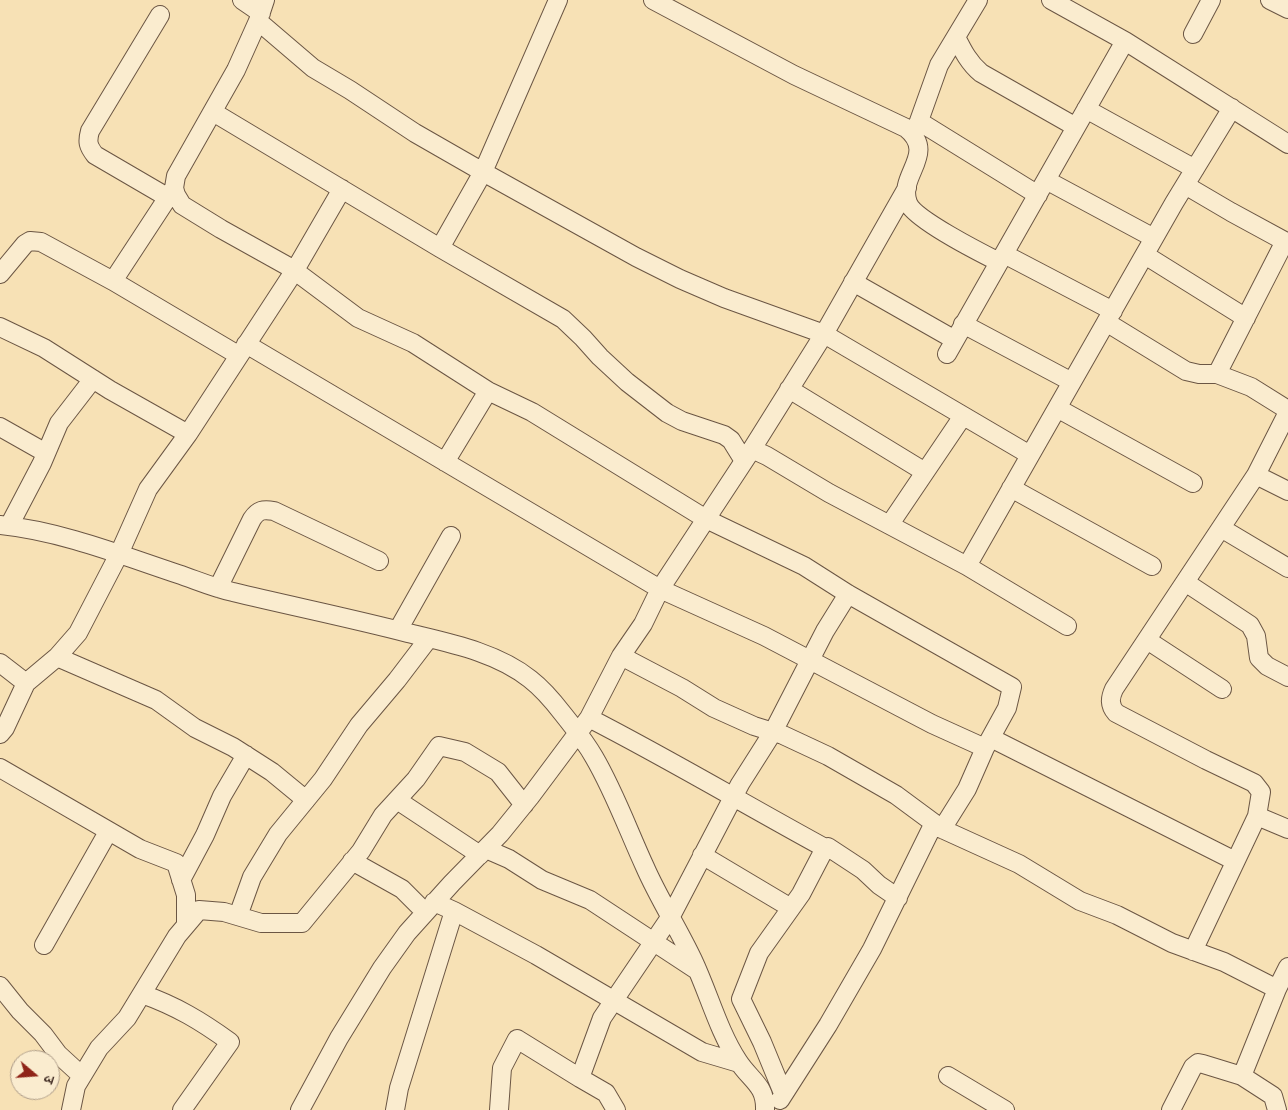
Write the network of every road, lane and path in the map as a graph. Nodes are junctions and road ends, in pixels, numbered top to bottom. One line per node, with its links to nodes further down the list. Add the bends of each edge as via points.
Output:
1 (242, 0): 9 (street)
2 (558, 0): 21 (street)
3 (653, 0): 18 (street, via 794,75 906,128)
4 (978, 0): 12 (street)
5 (1051, 0): 13 (street)
6 (1211, 0): 11 (street)
7 (1270, 0): 8 (street)
8 (1288, 10)
9 (261, 12): 16 (street, via 236,70); 21 (street, via 313,68)
10 (160, 15): 26 (street, via 90,131 88,140 95,154)
11 (1193, 34)
12 (956, 37): 17 (street, via 966,57 981,73); 18 (street, via 940,65)
13 (1125, 41): 14 (street); 15 (street)
14 (1232, 108): 19 (street); 20 (street)
15 (1086, 109): 17 (street); 20 (street)
16 (213, 112): 25 (street); 26 (street, via 181,166)
17 (1076, 127): 24 (street)
18 (917, 128): 23 (street, via 919,151); 24 (street)
19 (1288, 144)
20 (1195, 169): 22 (street)
21 (483, 172): 29 (street); 40 (street, via 680,279)
22 (1185, 185): 27 (street); 28 (street)
23 (907, 188): 31 (street, via 909,205 917,214 954,238); 35 (street)
24 (1042, 188): 27 (street); 31 (street)
25 (342, 189): 29 (street); 32 (street)
26 (170, 193): 32 (street, via 176,195 182,205); 34 (street)
27 (1154, 238): 30 (street)
28 (1286, 242): 37 (street)
29 (440, 248): 53 (street, via 563,318 627,382 667,413 724,435)
30 (1145, 255): 36 (street); 37 (street)
31 (1001, 258): 36 (street); 38 (street)
32 (295, 270): 41 (street); 46 (street, via 358,318 413,343)
33 (0, 274): 34 (street, via 25,244 36,240)
34 (113, 282): 41 (street)
35 (853, 282): 38 (street, via 951,347); 40 (street)
36 (1109, 317): 42 (street, via 1186,371); 44 (street)
37 (1246, 318): 42 (street)
38 (963, 324): 44 (street)
39 (0, 327): 43 (street, via 44,348)
40 (824, 334): 45 (street); 49 (street)
41 (242, 349): 51 (street); 55 (street)
42 (1217, 374): 48 (street, via 1251,387)
43 (93, 378): 51 (street); 52 (street, via 59,422)
44 (1072, 382): 47 (street)
45 (789, 389): 53 (street); 56 (street)
46 (488, 391): 55 (street); 61 (street, via 532,412)
47 (1057, 408): 54 (street); 58 (street)
48 (1288, 411): 57 (street)
49 (963, 416): 54 (street); 56 (street)
50 (0, 427): 52 (street)
51 (188, 434): 66 (street, via 148,489)
52 (46, 452): 63 (street)
53 (748, 455): 61 (street); 62 (street, via 767,456)
54 (1030, 455): 59 (street)
55 (445, 462): 73 (street)
56 (926, 472): 62 (street)
57 (1256, 475): 60 (street); 64 (street)
58 (1193, 483)
59 (1011, 488): 68 (street); 69 (street)
60 (1288, 491)
61 (706, 519): 73 (street); 74 (street, via 804,566)
62 (890, 524): 68 (street)
63 (4, 526): 66 (street)
64 (1221, 528): 70 (street); 71 (street)
65 (451, 536): 76 (street)
66 (119, 554): 72 (street); 80 (street, via 78,633)
67 (379, 561): 72 (street, via 274,511 261,510 252,519)
68 (967, 566): 75 (street)
69 (1152, 566)
70 (1288, 568)
71 (1185, 582): 78 (street); 83 (street, via 1250,625 1256,636 1259,658)
72 (218, 588): 76 (street)
73 (660, 589): 79 (street, via 643,624); 81 (street, via 764,636)
74 (848, 594): 81 (street); 90 (street, via 1012,688)
75 (1067, 626)
76 (398, 630): 77 (street)
77 (429, 638): 89 (street, via 501,661 529,678 548,695); 94 (street, via 359,725)
78 (1147, 640): 85 (street); 97 (street, via 1114,689 1112,708 1116,713 1254,783 1261,792)
79 (621, 656): 86 (street); 87 (street, via 714,708)
80 (58, 657): 84 (street); 91 (street, via 156,700 195,728)
81 (810, 661): 87 (street); 90 (street, via 932,724)
82 (0, 663): 84 (street)
83 (1288, 677)
84 (26, 683): 88 (street, via 6,728)
85 (1222, 689)
86 (589, 718): 89 (street); 93 (street)
87 (773, 732): 93 (street); 98 (street, via 828,756 896,795)
88 (0, 734)
89 (579, 734): 96 (street); 112 (street, via 594,758)
90 (988, 743): 98 (street, via 967,789); 105 (street)
91 (246, 755): 94 (street); 106 (street, via 222,796)
92 (0, 768): 100 (street)
93 (733, 796): 101 (street); 103 (street)
94 (306, 800): 111 (street, via 278,834 252,878)
95 (397, 800): 96 (street, via 439,746 465,752 498,772); 102 (street); 104 (street)
96 (524, 805): 102 (street)
97 (1257, 816): 99 (street); 105 (street)
98 (938, 826): 107 (street); 116 (street, via 1019,864 1080,901)
99 (1288, 829)
100 (108, 832): 106 (street, via 176,863); 115 (street)
101 (825, 848): 107 (street, via 863,870); 109 (street)
102 (483, 852): 108 (street); 114 (street, via 509,859 542,880 590,900)
103 (702, 854): 109 (street); 112 (street)
104 (352, 861): 108 (street); 111 (street, via 302,922 261,922)
105 (1235, 861): 116 (street)
106 (182, 880): 113 (street, via 186,896)
107 (898, 898): 128 (street, via 833,1017)
108 (430, 907): 110 (street); 131 (street, via 406,933 377,976)
109 (791, 908): 128 (street, via 760,953 741,999)
110 (454, 911): 122 (street, via 536,954); 132 (street, via 398,1088)
111 (238, 916): 113 (street, via 199,910)
112 (671, 916): 114 (street); 118 (street)
113 (186, 925): 121 (street)
114 (654, 943): 118 (street); 122 (street)
115 (44, 945)
116 (1193, 951): 120 (street, via 1224,962)
117 (1288, 967): 120 (street)
118 (699, 972): 123 (street, via 724,1036)
119 (0, 986): 124 (street, via 58,1054)
120 (1277, 990): 126 (street)
121 (142, 994): 124 (street, via 127,1018 99,1048); 130 (street, via 199,1019 230,1042)
122 (613, 1000): 123 (street, via 702,1052); 127 (street, via 602,1018)
123 (739, 1064): 135 (street, via 763,1092)
124 (82, 1076): 129 (street, via 76,1086)
125 (948, 1076): 137 (street)
126 (1242, 1076): 138 (street, via 1198,1064 1193,1067); 139 (street, via 1273,1096)
127 (580, 1078): 133 (street, via 517,1039 502,1068); 134 (street, via 606,1093)
128 (784, 1093): 136 (street)
129 (71, 1110)
130 (182, 1110)
131 (300, 1110)
132 (395, 1110)
133 (499, 1110)
134 (616, 1110)
135 (765, 1110)
136 (773, 1110)
137 (1005, 1110)
138 (1171, 1110)
139 (1277, 1110)

